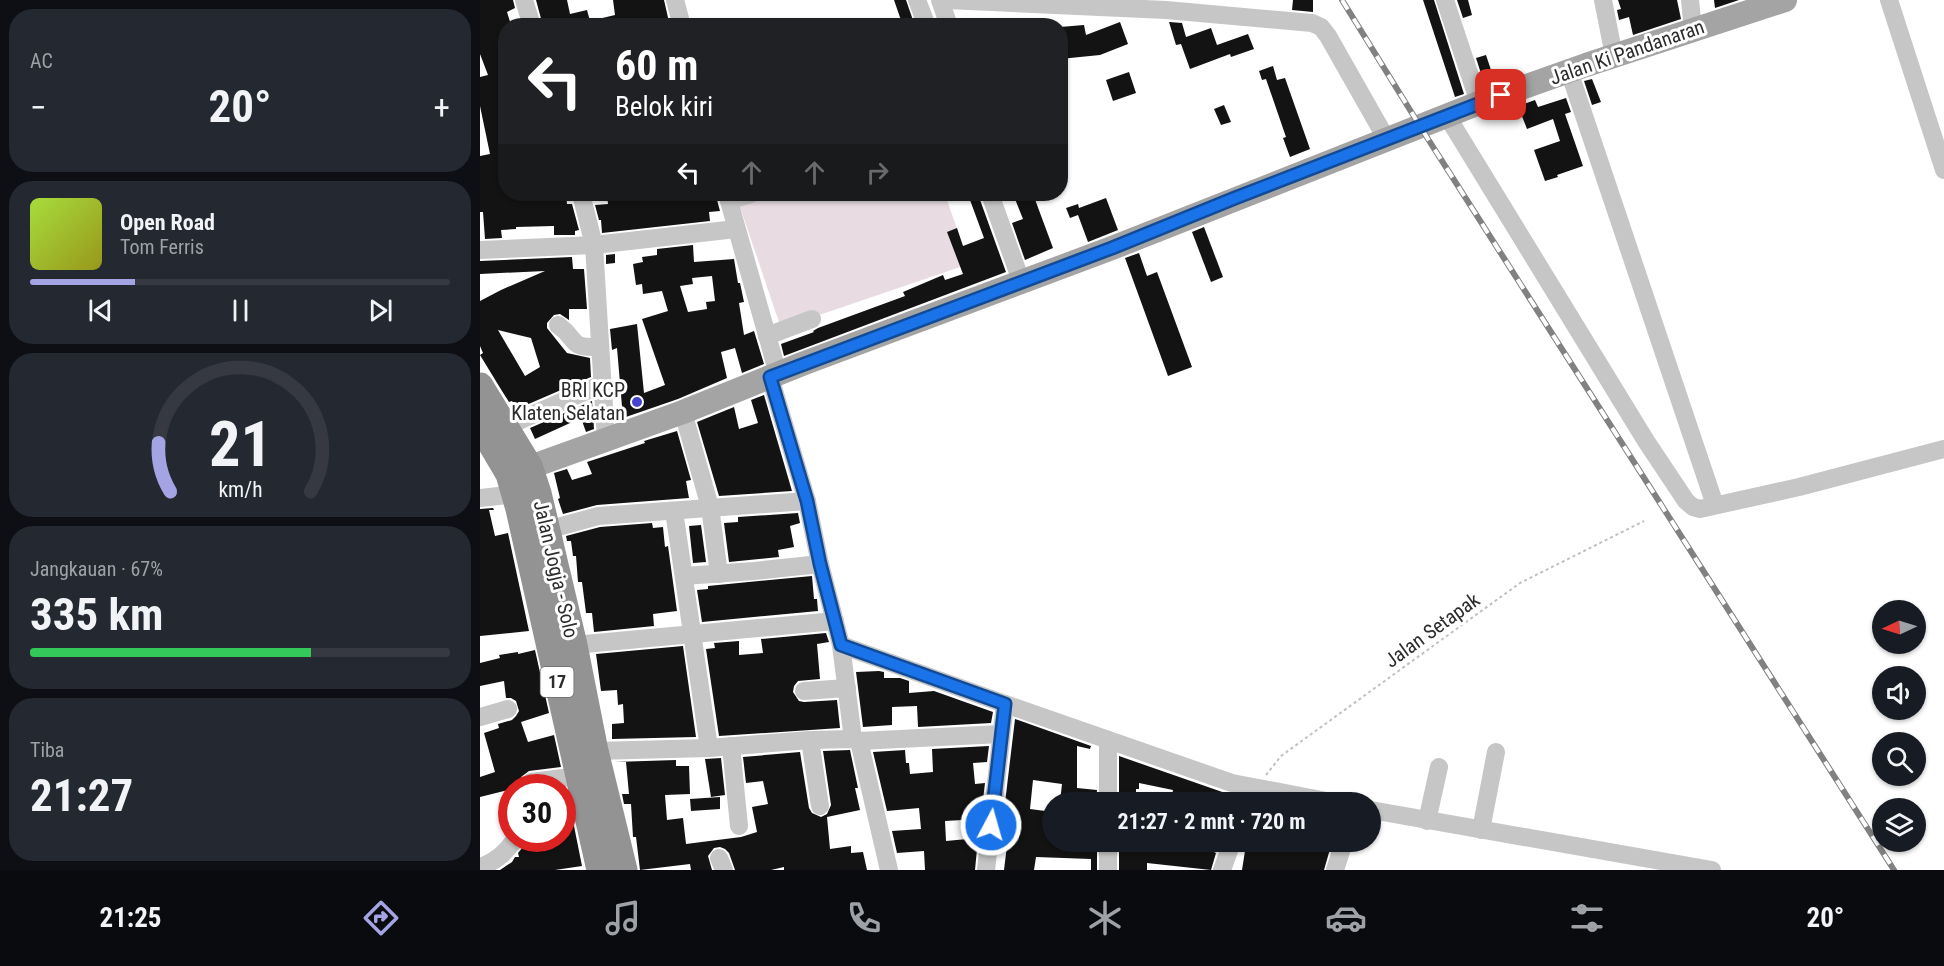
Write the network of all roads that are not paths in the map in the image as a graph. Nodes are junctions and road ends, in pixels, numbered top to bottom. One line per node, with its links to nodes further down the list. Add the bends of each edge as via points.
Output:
1 (524, 0): 13 (street)
2 (675, 0): 14 (street)
3 (917, 0): 15 (street)
4 (940, 0): 16 (street)
5 (947, 0): 11 (street)
6 (1445, 0): 20 (street)
7 (1603, 0): 18 (street)
8 (1690, 0): 17 (street)
9 (1785, 0): 17 (main road, Jalan Ki Pandanaran)
10 (1889, 0): 23 (street)
11 (1054, 2): 12 (street, via 1166,10)
12 (1185, 6): 22 (street, via 1321,27)
13 (530, 18)
14 (680, 18)
15 (924, 18)
16 (946, 18)
17 (1692, 30): 18 (main road, Jalan Ki Pandanaran)
18 (1614, 56): 19 (main road, Jalan Ki Pandanaran)
19 (1569, 71): 20 (main road, Jalan Ki Pandanaran); 45 (street)
20 (1479, 103): 21 (main road, Jalan Ki Pandanaran)
21 (1447, 116): 22 (main road, Jalan Ki Pandanaran); 45 (street, via 1672,482 1693,507)
22 (1387, 140): 30 (main road, Jalan Ki Pandanaran)
23 (1944, 171)
24 (583, 201): 28 (street)
25 (729, 201): 27 (street)
26 (992, 201): 30 (street)
27 (736, 229): 28 (street); 33 (street)
28 (594, 245): 29 (street); 34 (street)
29 (480, 250)
30 (1021, 281): 35 (main road, Jalan Ki Pandanaran)
31 (812, 319): 33 (street)
32 (558, 326): 34 (street, via 577,346)
33 (767, 336): 35 (street)
34 (600, 346): 36 (street)
35 (774, 376): 38 (main road, Jalan Ki Pandanaran); 44 (street)
36 (602, 384): 39 (street); 40 (street)
37 (480, 386): 39 (highway, Jalan Jogja - Solo / 17)
38 (683, 412): 40 (main road, Jalan Ki Pandanaran); 46 (street)
39 (493, 426): 42 (highway, Jalan Jogja - Solo / 17)
40 (606, 440): 42 (main road, Jalan Ki Pandanaran)
41 (1944, 450): 45 (street)
42 (518, 478): 43 (street); 48 (highway, Jalan Jogja - Solo / 17, via 538,494); 71 (highway, Jalan Jogja - Solo / 17)
43 (480, 498)
44 (807, 501): 46 (street); 49 (street)
45 (1715, 505)
46 (710, 507): 47 (street); 50 (street)
47 (674, 511): 48 (street, via 598,516); 51 (street)
48 (547, 530): 54 (highway, Jalan Jogja - Solo / 17)
49 (820, 564): 50 (street); 52 (street)
50 (719, 574): 51 (street)
51 (684, 576): 53 (street)
52 (835, 621): 53 (street); 55 (street)
53 (692, 633): 54 (street); 66 (street)
54 (574, 645): 67 (highway, Jalan Jogja - Solo / 17)
55 (841, 645): 56 (street); 58 (street)
56 (847, 688): 57 (street); 63 (street)
57 (804, 692)
58 (1005, 704): 61 (street); 64 (street)
59 (508, 709): 60 (street)
60 (480, 717)
61 (1001, 734): 63 (street); 89 (street)
62 (810, 740): 63 (street); 65 (street); 75 (street)
63 (856, 740): 88 (street)
64 (1108, 740): 72 (street); 73 (street, via 1232,783)
65 (731, 746): 66 (street); 79 (street)
66 (709, 748): 67 (street)
67 (595, 752): 87 (highway, Jalan Jogja - Solo / 17)
68 (1496, 752): 80 (street)
69 (1439, 767): 78 (street)
70 (576, 776): 71 (street)
71 (579, 776): 74 (highway, Jalan Jogja - Solo / 17)
72 (1108, 792)
73 (1277, 792)
74 (576, 796)
75 (820, 806)
76 (1381, 812): 78 (street)
77 (576, 814): 86 (highway, Jalan Jogja - Solo / 17)
78 (1427, 821): 80 (street)
79 (739, 826)
80 (1481, 830): 93 (street)
81 (506, 852): 85 (street)
82 (1108, 852): 90 (street)
83 (1229, 852): 91 (street)
84 (1341, 852): 92 (street)
85 (480, 867)
86 (600, 870)
87 (624, 870)
88 (889, 870)
89 (986, 870)
90 (1108, 870)
91 (1222, 870)
92 (1335, 870)
93 (1712, 870)

